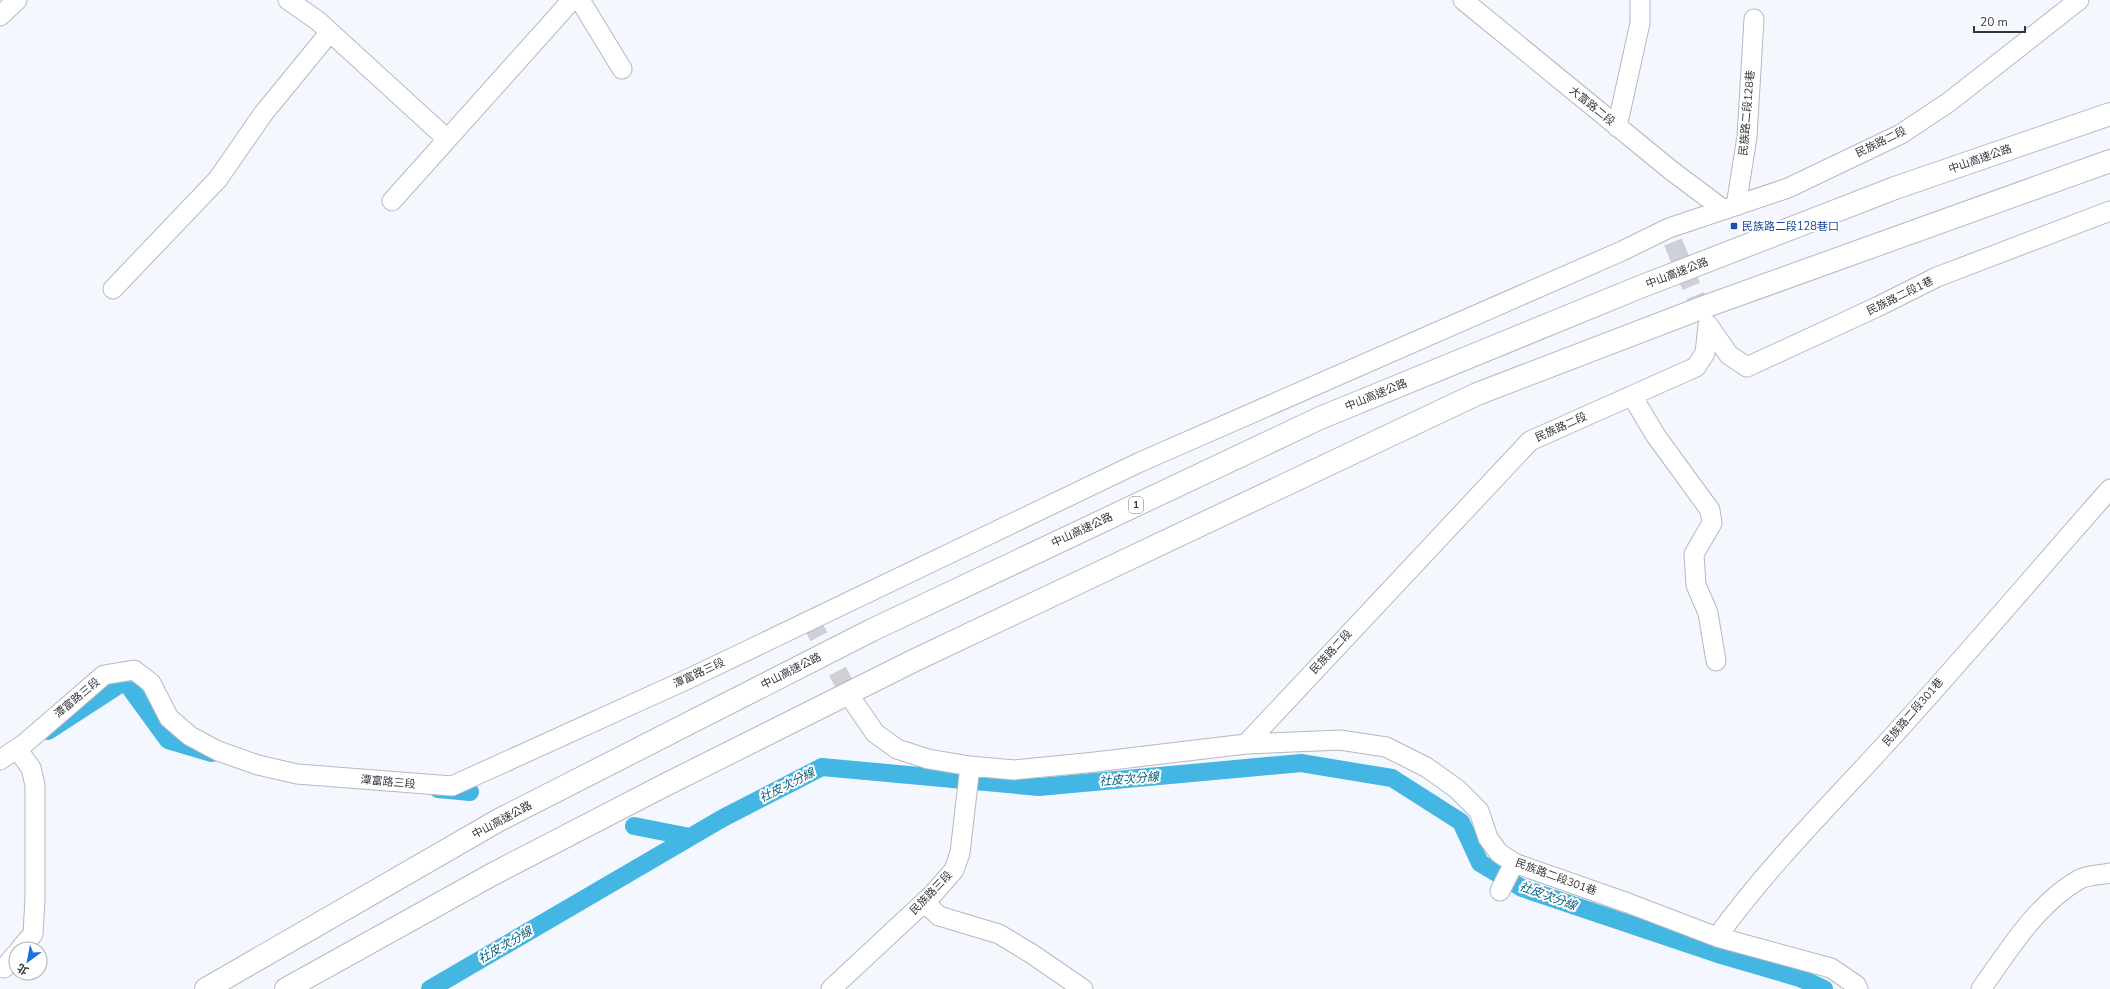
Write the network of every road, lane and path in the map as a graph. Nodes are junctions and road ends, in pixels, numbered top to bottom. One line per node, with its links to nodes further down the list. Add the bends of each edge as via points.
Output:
1 (17, 0): 8 (street)
2 (288, 0): 10 (street)
3 (572, 0): 14 (street)
4 (580, 0): 11 (street)
5 (1463, 0): 13 (street, 大富路二段)
6 (1640, 0): 13 (street, via 1640,23)
7 (2079, 0): 17 (street, 民族路二段, via 1949,102 1901,134 1788,188)
8 (0, 16)
9 (1754, 19): 17 (street, 民族路二段128巷, via 1747,137)
10 (330, 32): 14 (street); 20 (street, via 263,114 218,179)
11 (622, 69)
12 (2110, 114): 37 (highway, 中山高速公路 / 1, via 1888,191 1632,290 1320,418 872,630 499,820)
13 (1617, 127): 17 (street, 大富路二段)
14 (447, 139): 16 (street)
15 (2110, 161): 38 (highway, via 2073,172 1712,304 1476,394 913,661 771,732 493,874)
16 (392, 201)
17 (1730, 208): 19 (street, 民族路二段)
18 (2110, 211): 21 (street, 民族路二段1巷, via 1937,278 1747,367)
19 (1671, 235): 28 (street, 潭富路三段, via 1622,252 1138,463 688,679 452,786 297,774 258,765 218,751 190,736 169,718 151,683 134,670 104,675)
20 (113, 289)
21 (1729, 355): 22 (street, 民族路二段); 22 (street, 民族路二段1巷, via 1708,325 1705,353)
22 (1696, 367): 23 (street, 民族路二段)
23 (1632, 396): 25 (street, via 1656,436 1710,510 1712,523 1694,554 1696,585 1708,613); 27 (street, 民族路二段, via 1530,441)
24 (2110, 489): 35 (street, 民族路二段301巷, via 1883,747 1809,825 1740,905)
25 (1716, 661)
26 (855, 704): 30 (street, via 875,733 897,749)
27 (1246, 744): 30 (street, via 1014,770); 31 (street, 民族路二段301巷, via 1340,740 1386,747 1426,767 1457,789 1479,811 1488,838)
28 (17, 748): 29 (street, 潭富路三段); 36 (street, via 31,768 35,785 35,899 33,934)
29 (0, 760)
30 (970, 770): 34 (street, 民族路三段, via 960,853 954,870)
31 (1513, 866): 33 (street); 35 (street, 民族路二段301巷, via 1628,902)
32 (2110, 873): 42 (street, via 2081,878 2059,893 2027,925)
33 (1500, 891)
34 (924, 902): 39 (street, 民族路三段); 40 (street, via 939,916 999,934)
35 (1717, 937): 41 (street, 民族路二段301巷, via 1832,968)
36 (27, 941)
37 (206, 989)
38 (286, 989)
39 (831, 989)
40 (1083, 989)
41 (1858, 989)
42 (1981, 989)

